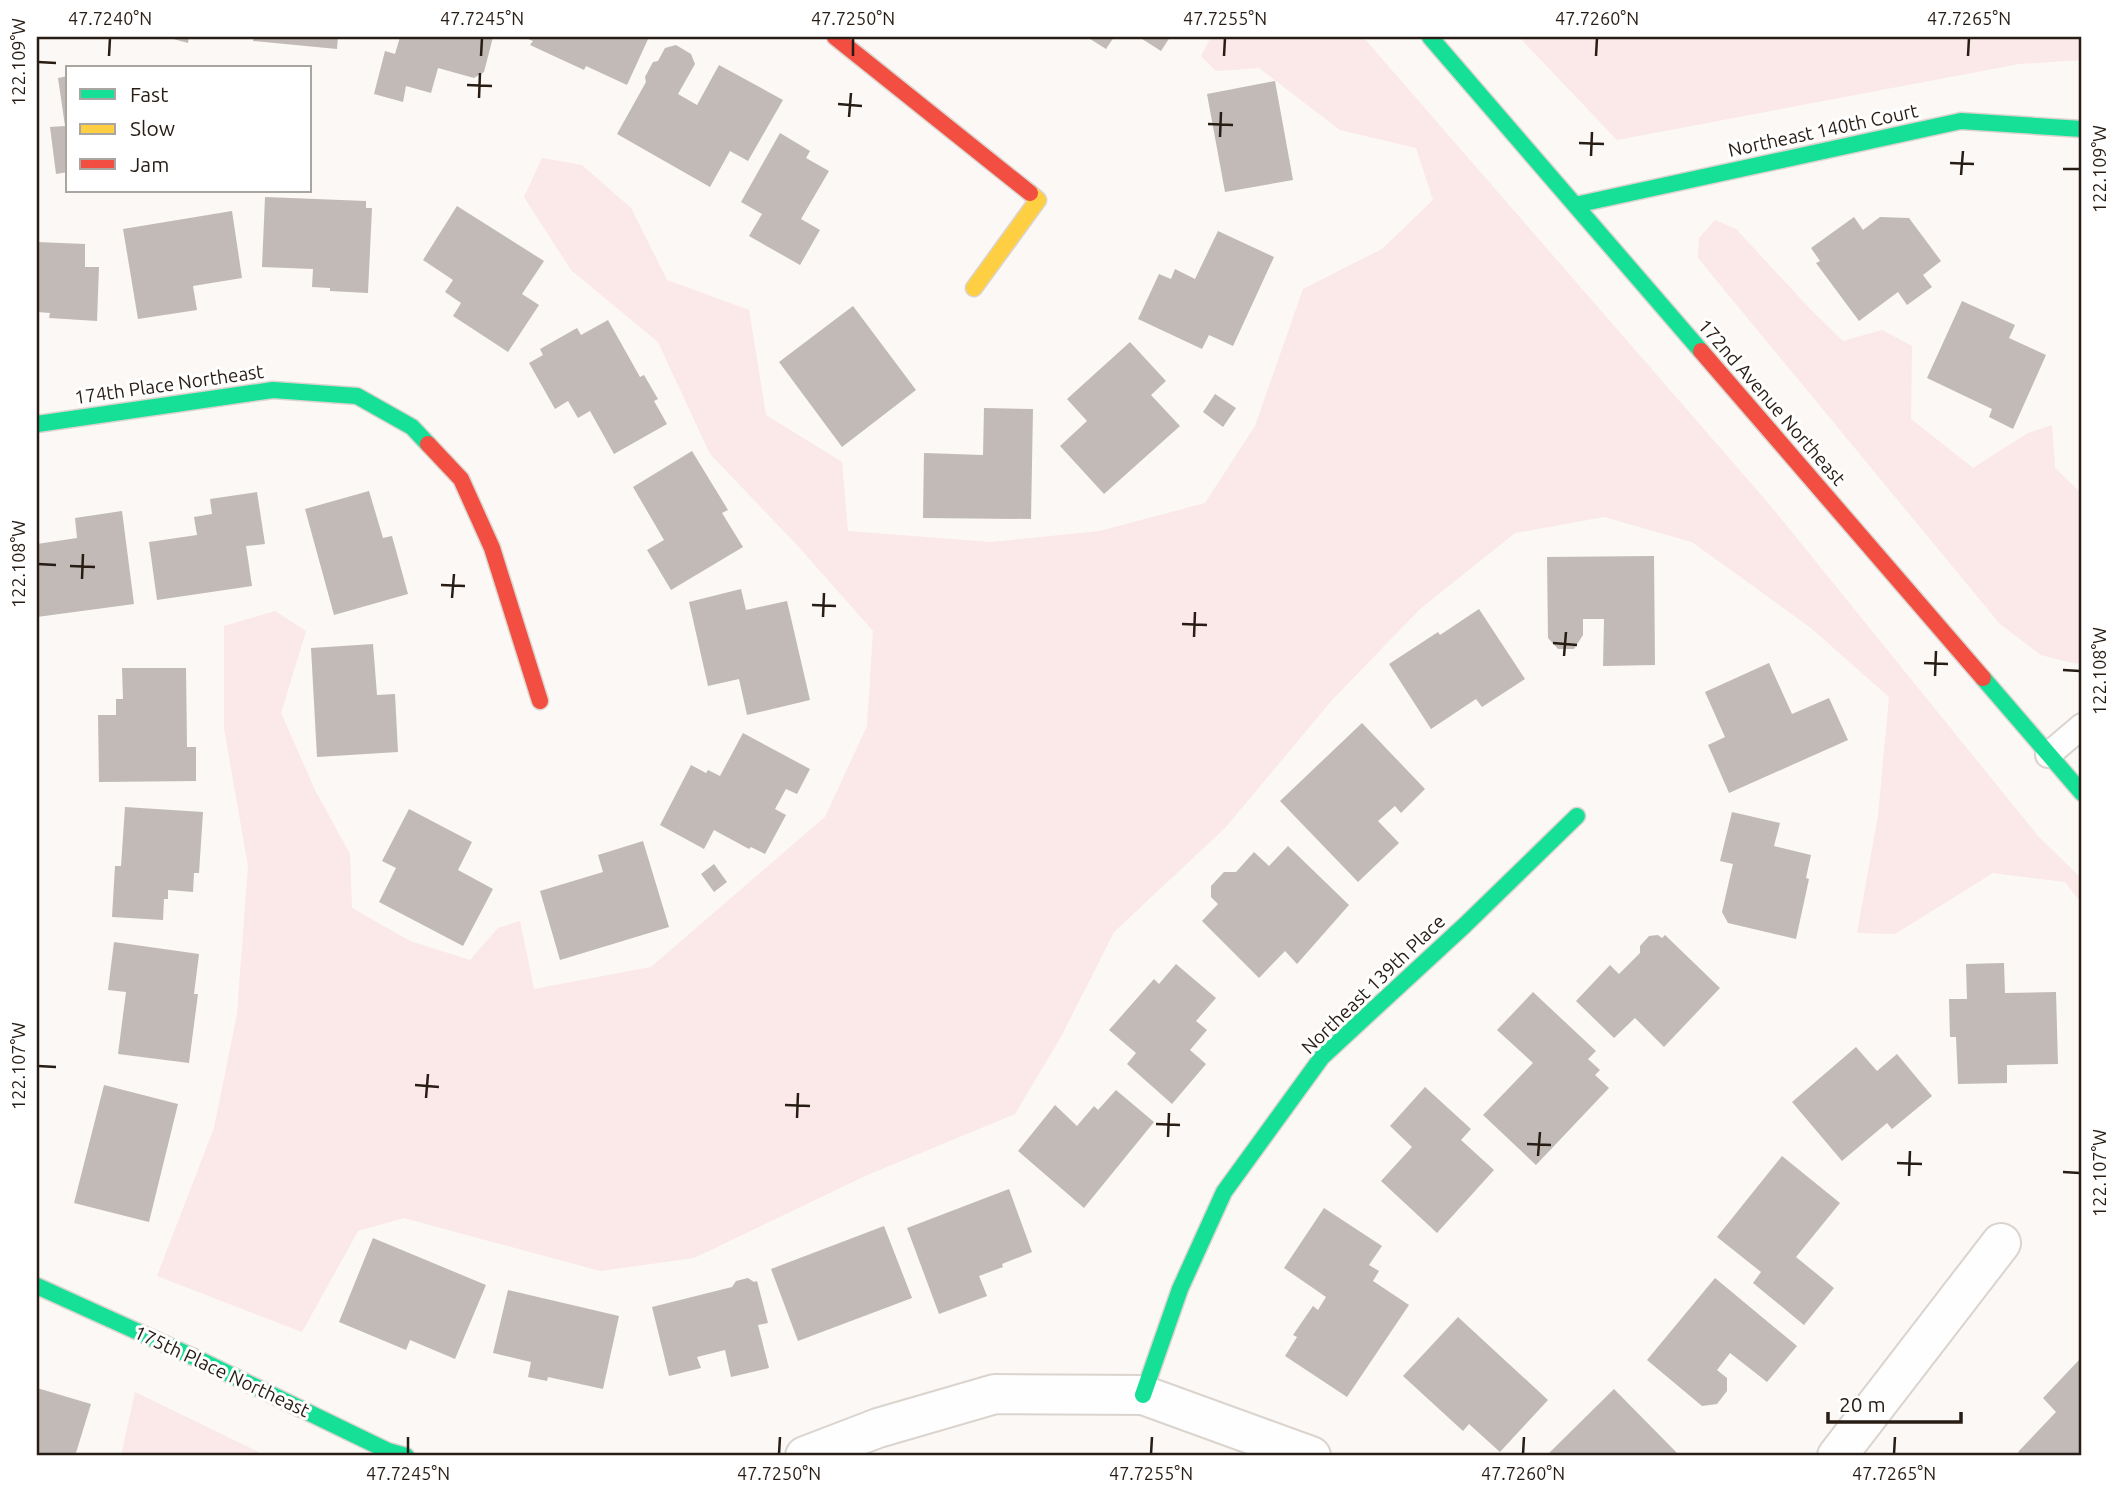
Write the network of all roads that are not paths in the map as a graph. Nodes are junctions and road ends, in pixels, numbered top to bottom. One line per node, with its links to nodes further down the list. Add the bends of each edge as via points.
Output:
1 (835, 37): 5 (street, via 1038,200)
2 (1430, 37): 4 (street, 172nd Avenue Northeast)
3 (2082, 129): 4 (street, Northeast 140th Court, via 1961,121)
4 (1575, 205): 9 (street, 172nd Avenue Northeast)
5 (974, 288)
6 (37, 424): 7 (street, 174th Place Northeast, via 273,390 358,396 412,427 461,479 492,548)
7 (540, 701)
8 (2082, 726): 9 (lane)
9 (2048, 755): 10 (street, 172nd Avenue Northeast)
10 (2082, 793)
11 (1577, 816): 14 (street, Northeast 139th Place, via 1322,1057 1224,1192 1181,1289)
12 (2001, 1243): 18 (street)
13 (37, 1286): 15 (street, 175th Place Northeast)
14 (1143, 1395): 16 (street, via 995,1394 878,1428); 17 (street)
15 (407, 1456)
16 (805, 1456)
17 (1311, 1456)
18 (1837, 1456)

